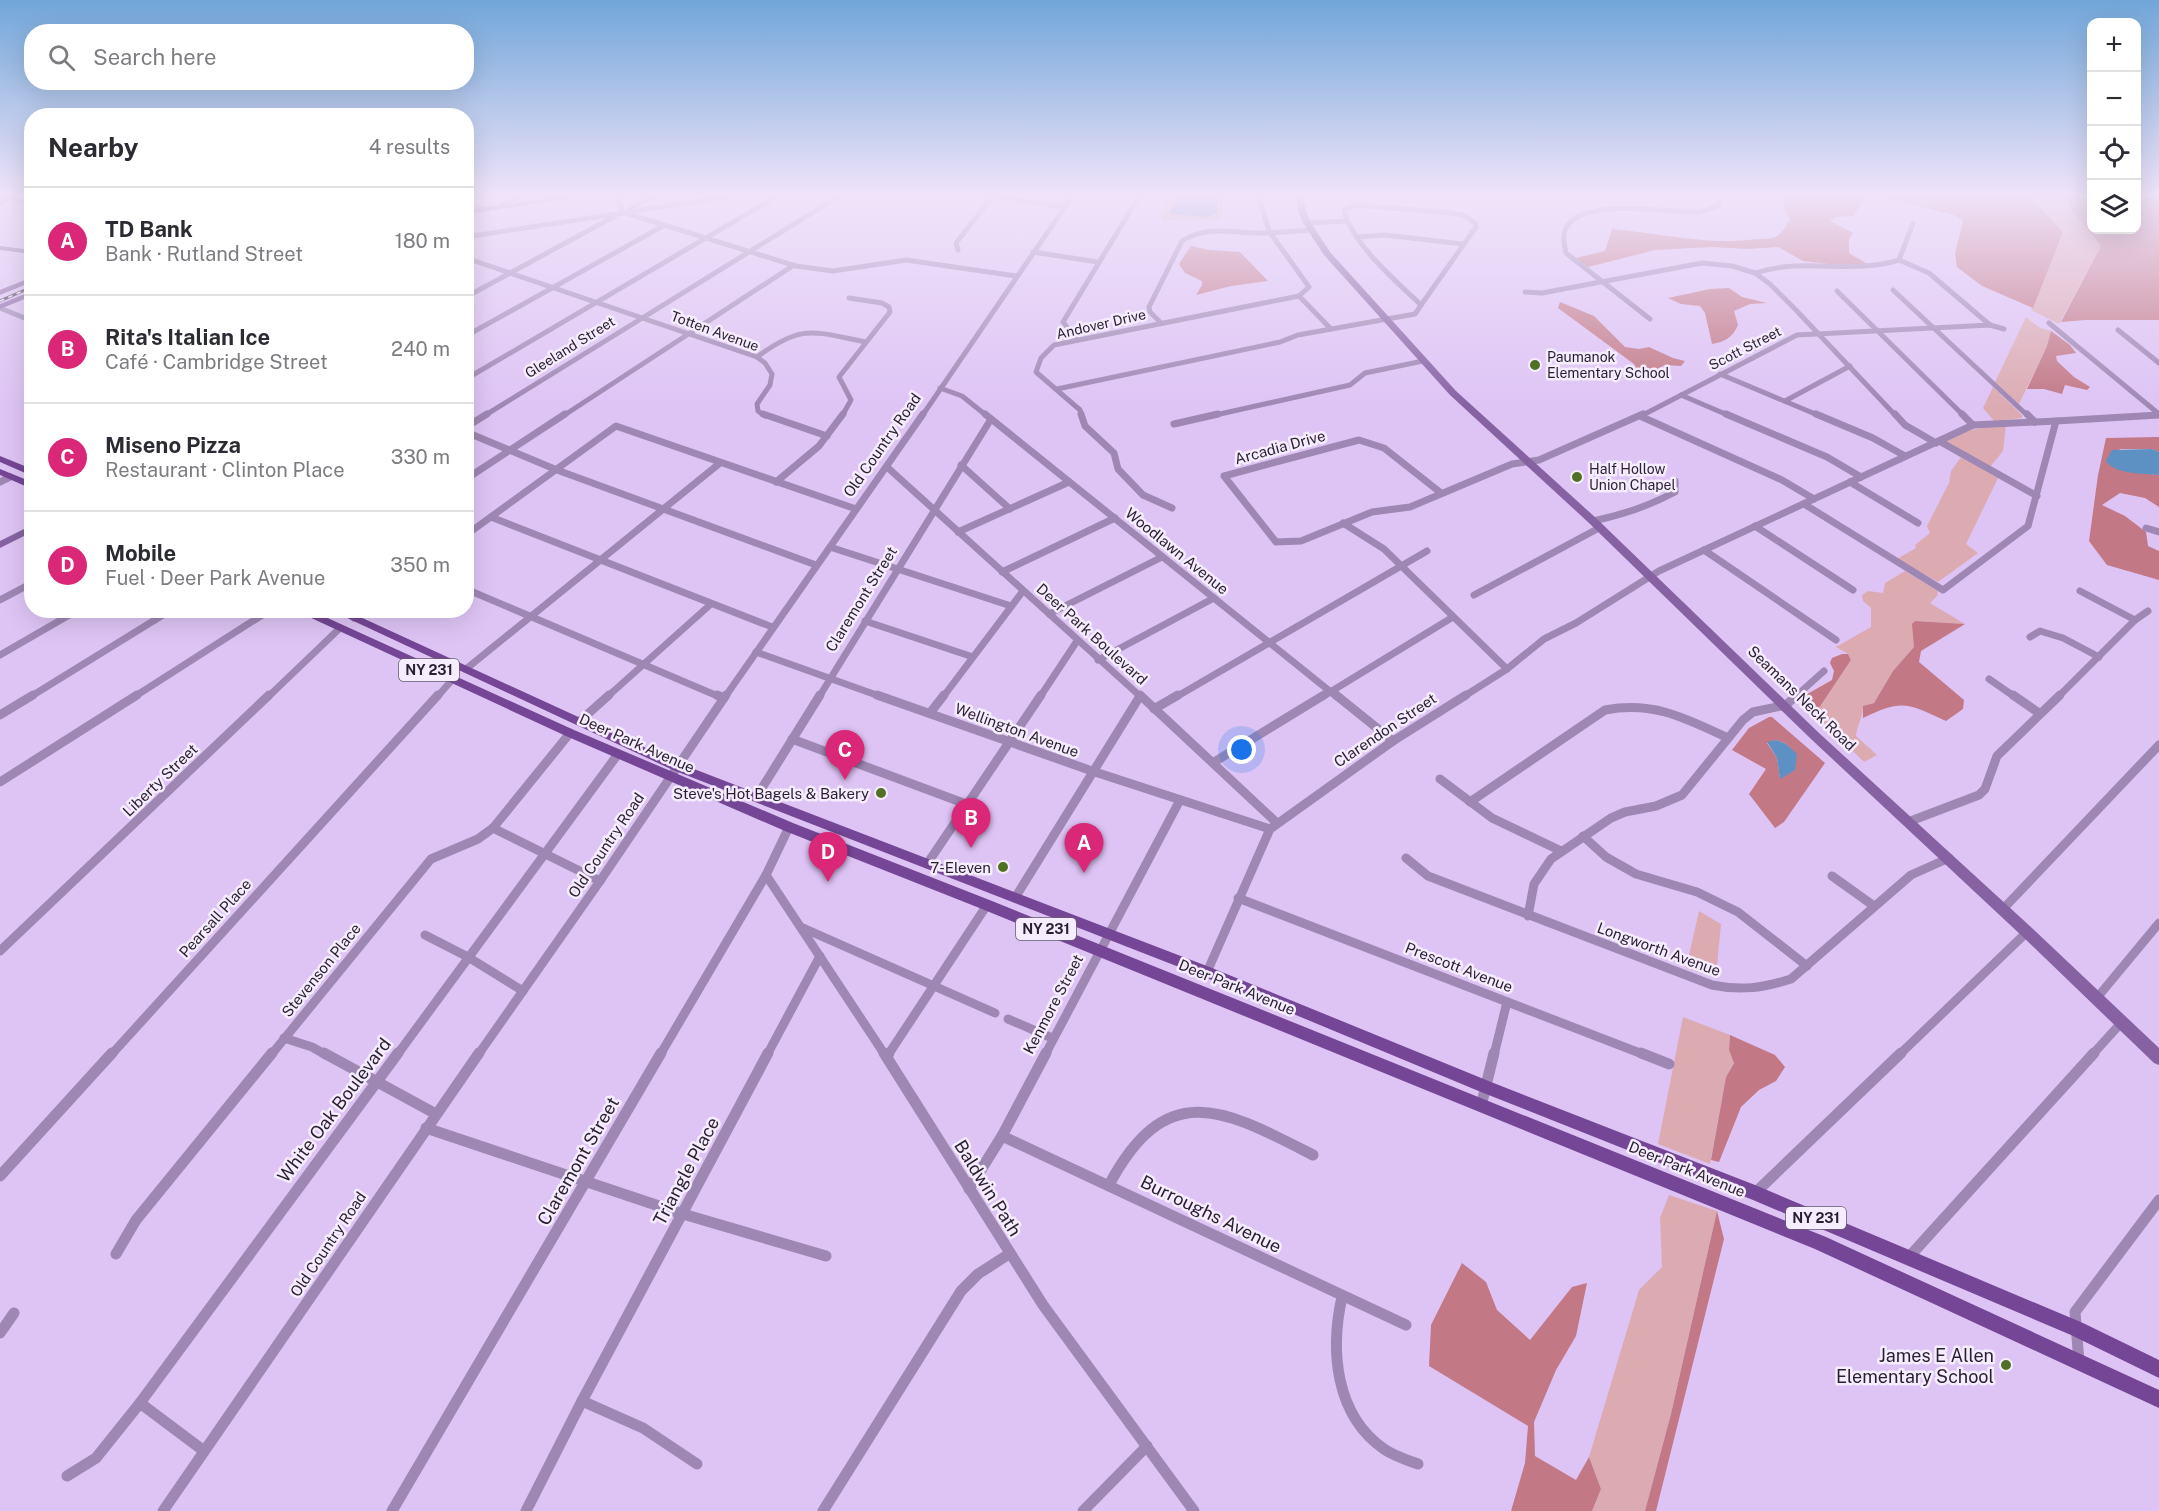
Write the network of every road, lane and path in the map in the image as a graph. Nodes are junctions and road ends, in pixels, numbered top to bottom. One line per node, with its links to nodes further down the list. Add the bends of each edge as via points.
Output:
1 (794, 265): 54 (street)
2 (489, 266): 24 (street, Totten Avenue)
3 (525, 266): 24 (street)
4 (592, 266): 29 (street)
5 (660, 266): 38 (street)
6 (727, 266): 42 (street, Gleeland Street)
7 (797, 266): 8 (street, via 833,271)
8 (869, 266)
9 (944, 266): 26 (street)
10 (1023, 266): 26 (street, Old Country Road)
11 (1096, 266): 56 (street, via 1063,322)
12 (1170, 266): 45 (street, via 1149,307)
13 (1295, 266): 35 (street, via 1309,287)
14 (1338, 266): 43 (main road, Seamans Neck Road)
15 (1384, 266): 39 (street)
16 (1448, 266): 39 (street)
17 (1582, 266): 28 (street)
18 (1689, 266): 28 (street)
19 (1727, 266): 25 (street)
20 (1776, 266): 25 (street)
21 (1814, 266): 22 (street)
22 (1879, 266)
23 (1912, 266): 47 (street, via 1929,273)
24 (511, 273): 29 (street, Totten Avenue); 33 (street)
25 (1755, 273): 55 (street)
26 (1016, 276): 64 (street, Old Country Road)
27 (24, 282): 30 (main road)
28 (1602, 282): 34 (street, via 1542,293); 44 (street)
29 (554, 287): 38 (street, Totten Avenue); 53 (street)
30 (3, 290)
31 (1893, 290): 48 (street)
32 (1837, 291): 52 (street)
33 (474, 292)
34 (1525, 292)
35 (1299, 296): 45 (street, Andover Drive); 49 (street)
36 (24, 298): 40 (main road)
37 (849, 298): 57 (street, via 889,307 890,312)
38 (597, 303): 42 (street, Totten Avenue); 62 (street)
39 (1421, 305): 43 (street, via 1415,314)
40 (0, 308): 41 (street)
41 (24, 318)
42 (643, 318): 54 (street, Totten Avenue); 72 (street, Gleeland Street)
43 (1385, 319): 49 (street); 59 (main road, Seamans Neck Road)
44 (1650, 319)
45 (1161, 323): 56 (street, Andover Drive)
46 (2049, 323): 68 (street)
47 (1990, 325): 48 (street, Scott Street); 50 (street)
48 (1934, 328): 52 (street, Scott Street); 73 (street)
49 (1331, 329): 65 (street)
50 (2004, 329)
51 (2118, 330): 60 (street)
52 (1877, 331): 55 (street, Scott Street); 75 (street)
53 (474, 332)
54 (690, 334): 58 (street, Totten Avenue); 79 (street)
55 (1819, 334): 61 (street); 63 (street, Scott Street, via 1797,335)
56 (1076, 339): 65 (street, Andover Drive, via 1054,345 1041,358 1036,372)
57 (866, 342): 58 (street, via 797,333); 77 (street, via 840,377 850,405)
58 (757, 357): 77 (street, Totten Avenue, via 771,370 773,379 757,404 758,411)
59 (1423, 361): 74 (street, via 1365,373 1350,385); 82 (main road, Seamans Neck Road)
60 (2159, 363)
61 (1850, 366): 67 (street); 78 (street, via 1905,425)
62 (474, 374)
63 (1720, 374): 66 (street, Scott Street); 67 (street)
64 (940, 388): 70 (street, Woodlawn Avenue, via 962,396); 85 (street, Old Country Road)
65 (1057, 389): 102 (street, Andover Drive, via 1080,411 1085,426 1114,453 1118,469 1143,495)
66 (1681, 395): 69 (street, Scott Street); 91 (street, via 1827,458)
67 (1785, 401): 80 (street, via 1873,438)
68 (2159, 415): 71 (street)
69 (1640, 416): 82 (street, Scott Street); 100 (street, via 1782,480)
70 (991, 419): 84 (street, Claremont Street); 95 (street, Woodlawn Avenue)
71 (2056, 421): 73 (street); 99 (street)
72 (474, 422)
73 (2035, 422): 75 (street)
74 (1174, 424)
75 (1973, 425): 78 (street)
76 (474, 435): 79 (street)
77 (827, 436): 94 (street)
78 (1937, 442): 80 (street); 99 (street)
79 (511, 450): 87 (street); 89 (street)
80 (1905, 456): 91 (street)
81 (0, 459): 86 (main road)
82 (1527, 462): 98 (street, Arcadia Drive, via 1512,464); 111 (main road, Seamans Neck Road)
83 (720, 463): 87 (street, via 616,426); 94 (street); 105 (street)
84 (961, 465): 104 (street); 106 (street, Claremont Street)
85 (887, 467): 103 (street, Old Country Road); 106 (street, Deer Park Boulevard)
86 (24, 470)
87 (557, 470): 105 (street); 107 (street)
88 (0, 472): 90 (main road)
89 (474, 474)
90 (10, 477): 93 (street); 97 (main road)
91 (1861, 477): 96 (street)
92 (1675, 481): 111 (street, via 1676,492)
93 (0, 482)
94 (776, 482): 103 (street)
95 (1069, 482): 104 (street); 108 (street, Woodlawn Avenue)
96 (1850, 482): 100 (street); 110 (street)
97 (24, 483)
98 (1441, 493): 109 (street, Arcadia Drive, via 1410,507 1372,512); 109 (street, Arcadia Drive, via 1384,448 1359,440 1224,476 1276,542 1301,541)
99 (2037, 496): 131 (street, via 2028,526)
100 (1814, 500): 101 (street, Clarendon Street)
101 (1804, 504): 112 (street, Clarendon Street); 131 (street)
102 (1172, 508)
103 (856, 509): 119 (street, Old Country Road)
104 (1010, 509): 116 (street)
105 (664, 510): 123 (street); 124 (street)
106 (934, 510): 116 (street, Deer Park Boulevard); 126 (street, Claremont Street)
107 (491, 517): 114 (street); 123 (street)
108 (1115, 518): 122 (street, Woodlawn Avenue); 127 (street)
109 (1343, 523): 125 (street)
110 (1918, 523)
111 (1596, 524): 128 (main road, Seamans Neck Road); 135 (street)
112 (1755, 526): 120 (street, Clarendon Street); 130 (street)
113 (2146, 528): 117 (street)
114 (474, 529)
115 (24, 532): 118 (main road)
116 (958, 532): 127 (street, Deer Park Boulevard)
117 (2159, 532)
118 (0, 545)
119 (830, 548): 124 (street, Old Country Road); 126 (street)
120 (1704, 550): 128 (street, Clarendon Street); 154 (street)
121 (1427, 551): 125 (street)
122 (1162, 557): 136 (street, Woodlawn Avenue); 141 (street)
123 (600, 560): 138 (street); 142 (street)
124 (816, 565): 151 (street, Old Country Road)
125 (1401, 565): 143 (street); 156 (street)
126 (897, 570): 139 (street); 150 (street, Claremont Street)
127 (1002, 572): 132 (street, Deer Park Boulevard)
128 (1652, 577): 164 (street, Clarendon Street, via 1544,639); 172 (main road, Seamans Neck Road)
129 (24, 587): 137 (street)
130 (1853, 590)
131 (1942, 590)
132 (1023, 591): 139 (street); 141 (street, Deer Park Boulevard)
133 (2080, 591): 149 (street)
134 (474, 592): 142 (street)
135 (1474, 595)
136 (1214, 598): 156 (street, Woodlawn Avenue); 161 (street)
137 (0, 600)
138 (711, 604): 151 (street); 162 (street)
139 (1011, 606): 159 (street)
140 (2148, 611): 149 (street)
141 (1049, 614): 155 (street, Deer Park Boulevard)
142 (531, 617): 162 (street); 163 (street)
143 (1453, 617): 164 (street); 169 (street)
144 (64, 618): 158 (street)
145 (158, 618): 176 (street)
146 (257, 618): 189 (street)
147 (317, 618): 152 (main road, Deer Park Avenue / NY 231)
148 (367, 618): 163 (main road, Deer Park Avenue / NY 231)
149 (2135, 620): 160 (street)
150 (865, 621): 159 (street); 166 (street, Claremont Street)
151 (772, 627): 157 (street, Old Country Road)
152 (340, 628): 167 (main road, Deer Park Avenue / NY 231); 219 (street, Liberty Street)
153 (2030, 637): 160 (street, via 2040,632 2063,638)
154 (1836, 640)
155 (1077, 641): 161 (street, Deer Park Boulevard); 181 (street)
156 (1269, 642): 169 (street, Woodlawn Avenue); 173 (street)
157 (756, 652): 166 (street, Wellington Avenue); 171 (street, Old Country Road)
158 (0, 655)
159 (973, 657): 174 (street)
160 (2099, 657): 175 (street)
161 (1098, 660): 170 (street, Deer Park Boulevard)
162 (645, 665): 171 (street); 177 (street)
163 (466, 669): 177 (main road, Deer Park Avenue / NY 231)
164 (1507, 669): 182 (street, Clarendon Street)
165 (1824, 671): 172 (street)
166 (830, 677): 174 (street, Wellington Avenue); 180 (street, Claremont Street)
167 (452, 680): 178 (main road, Deer Park Avenue / NY 231); 243 (street, Pearsall Place)
168 (1989, 680): 175 (street)
169 (1330, 691): 182 (street, Woodlawn Avenue); 185 (street)
170 (1140, 696): 173 (street, Deer Park Boulevard); 186 (street)
171 (724, 698): 187 (street, Old Country Road)
172 (1786, 705): 179 (street, via 1753,712); 194 (main road, Seamans Neck Road)
173 (1154, 709): 185 (street, Deer Park Boulevard)
174 (930, 713): 181 (street, Wellington Avenue)
175 (2039, 713): 194 (street, via 1997,756 1979,795)
176 (0, 715)
177 (580, 721): 187 (main road, Deer Park Avenue / NY 231)
178 (570, 733): 184 (main road, Deer Park Avenue / NY 231); 197 (street, Stevenson Place)
179 (1728, 738): 192 (street, via 1658,708 1622,705 1605,710); 198 (street, via 1682,795 1656,806 1625,812)
180 (792, 739): 190 (street, Claremont Street); 193 (street)
181 (1009, 741): 186 (street, Wellington Avenue); 193 (street)
182 (1393, 741): 195 (street, Clarendon Street)
183 (2158, 749): 211 (street)
184 (618, 754): 187 (main road, Deer Park Avenue / NY 231); 200 (street, White Oak Boulevard)
185 (1214, 762): 195 (street, Deer Park Boulevard)
186 (1092, 771): 191 (street, Wellington Avenue); 207 (street)
187 (674, 772): 190 (main road, Deer Park Avenue / NY 231); 196 (main road, Deer Park Avenue / NY 231); 206 (street, Old Country Road)
188 (1440, 779): 192 (street)
189 (0, 782)
190 (757, 796): 203 (main road, Deer Park Avenue / NY 231)
191 (1180, 800): 195 (street, Wellington Avenue); 216 (street, Kenmore Street)
192 (1470, 802): 199 (street, via 1491,818)
193 (966, 804): 203 (street)
194 (1908, 822): 202 (main road, Seamans Neck Road)
195 (1273, 826): 208 (street, Clarendon Street)
196 (789, 827): 204 (street, Claremont Street); 209 (main road, Deer Park Avenue / NY 231)
197 (493, 828): 200 (street); 231 (street, Stevenson Place, via 481,839 445,850 431,859)
198 (1583, 836): 199 (street); 222 (street, via 1636,874 1697,892 1738,912)
199 (1561, 850): 212 (street, via 1534,884)
200 (546, 852): 206 (street); 221 (street, White Oak Boulevard)
201 (1406, 858): 212 (street, Longworth Avenue, via 1428,876)
202 (1949, 858): 210 (street, Longworth Avenue, via 1911,875); 211 (main road, Seamans Neck Road)
203 (927, 864): 207 (main road, Deer Park Avenue / NY 231)
204 (766, 875): 214 (street, Baldwin Path); 244 (street, Claremont Street)
205 (1832, 876): 210 (street)
206 (600, 880): 225 (street, Old Country Road)
207 (1015, 898): 216 (main road, Deer Park Avenue / NY 231)
208 (1238, 898): 223 (street, Clarendon Street); 227 (street, Prescott Avenue)
209 (987, 905): 218 (main road, Deer Park Avenue / NY 231); 224 (street)
210 (1875, 906): 222 (street, Longworth Avenue)
211 (2003, 909): 215 (main road, Seamans Neck Road)
212 (1528, 916): 222 (street, Longworth Avenue, via 1734,990 1770,986 1791,979)
213 (2159, 923): 226 (street)
214 (802, 928): 220 (street, Baldwin Path); 224 (street)
215 (2027, 932): 226 (main road, Seamans Neck Road); 247 (street)
216 (1108, 934): 218 (street, Kenmore Street); 223 (main road, Deer Park Avenue / NY 231)
217 (425, 935): 221 (street)
218 (1099, 950): 232 (street, Kenmore Street); 238 (main road, Deer Park Avenue / NY 231)
219 (0, 951)
220 (820, 956): 233 (street, Baldwin Path); 249 (street, Triangle Place)
221 (468, 957): 225 (street); 236 (street, White Oak Boulevard)
222 (1807, 966)
223 (1207, 972): 237 (main road, Deer Park Avenue / NY 231)
224 (935, 986): 228 (street); 233 (street)
225 (523, 991): 239 (street, Old Country Road)
226 (2096, 999): 230 (main road, Seamans Neck Road)
227 (1507, 1002): 235 (street, Prescott Avenue); 237 (street)
228 (994, 1013)
229 (1008, 1019): 232 (street)
230 (2121, 1023): 234 (main road, Seamans Neck Road); 253 (street)
231 (284, 1038): 236 (street, via 312,1047); 250 (street, Stevenson Place, via 136,1220)
232 (1052, 1038): 241 (street, Kenmore Street)
233 (887, 1058): 246 (street, Baldwin Path)
234 (2159, 1058)
235 (1669, 1064)
236 (377, 1082): 239 (street); 263 (street, White Oak Boulevard)
237 (1486, 1087): 238 (street); 247 (main road, Deer Park Avenue / NY 231)
238 (1481, 1106): 259 (main road, Deer Park Avenue / NY 231, via 1820,1243)
239 (436, 1114): 240 (street, Old Country Road)
240 (426, 1128): 244 (street); 265 (street, Old Country Road)
241 (1002, 1136): 245 (street, Burroughs Avenue); 246 (street, Kenmore Street)
242 (1313, 1155): 245 (street, via 1226,1114 1185,1115 1162,1121 1144,1133)
243 (0, 1176)
244 (585, 1182): 249 (street); 270 (street, Claremont Street)
245 (1109, 1185): 254 (street, Burroughs Avenue)
246 (969, 1190): 251 (street, Baldwin Path)
247 (1755, 1193): 253 (main road, Deer Park Avenue / NY 231)
248 (2159, 1200): 257 (street, via 2075,1312)
249 (683, 1214): 252 (street); 262 (street, Triangle Place)
250 (116, 1254)
251 (1009, 1254): 264 (street, Baldwin Path); 272 (street, via 978,1274 961,1291)
252 (826, 1256)
253 (1909, 1257): 257 (main road, Deer Park Avenue / NY 231)
254 (1342, 1297): 256 (street, Burroughs Avenue); 267 (street, via 1335,1323 1335,1350 1338,1379 1348,1407 1370,1437 1387,1452)
255 (14, 1313): 258 (street)
256 (1406, 1325)
257 (2077, 1329): 259 (street); 260 (main road, Deer Park Avenue / NY 231)
258 (0, 1334)
259 (2079, 1362): 261 (main road, Deer Park Avenue / NY 231)
260 (2159, 1369)
261 (2159, 1400)
262 (582, 1401): 266 (street, via 643,1428); 271 (street, Triangle Place)
263 (140, 1403): 265 (street); 268 (street, White Oak Boulevard, via 96,1458)
264 (1147, 1446): 273 (street); 274 (street, Baldwin Path)
265 (204, 1451): 269 (street, Old Country Road)
266 (697, 1464)
267 (1418, 1464)
268 (67, 1476)
269 (163, 1511)
270 (392, 1511)
271 (526, 1511)
272 (824, 1511)
273 (1083, 1511)
274 (1194, 1511)

